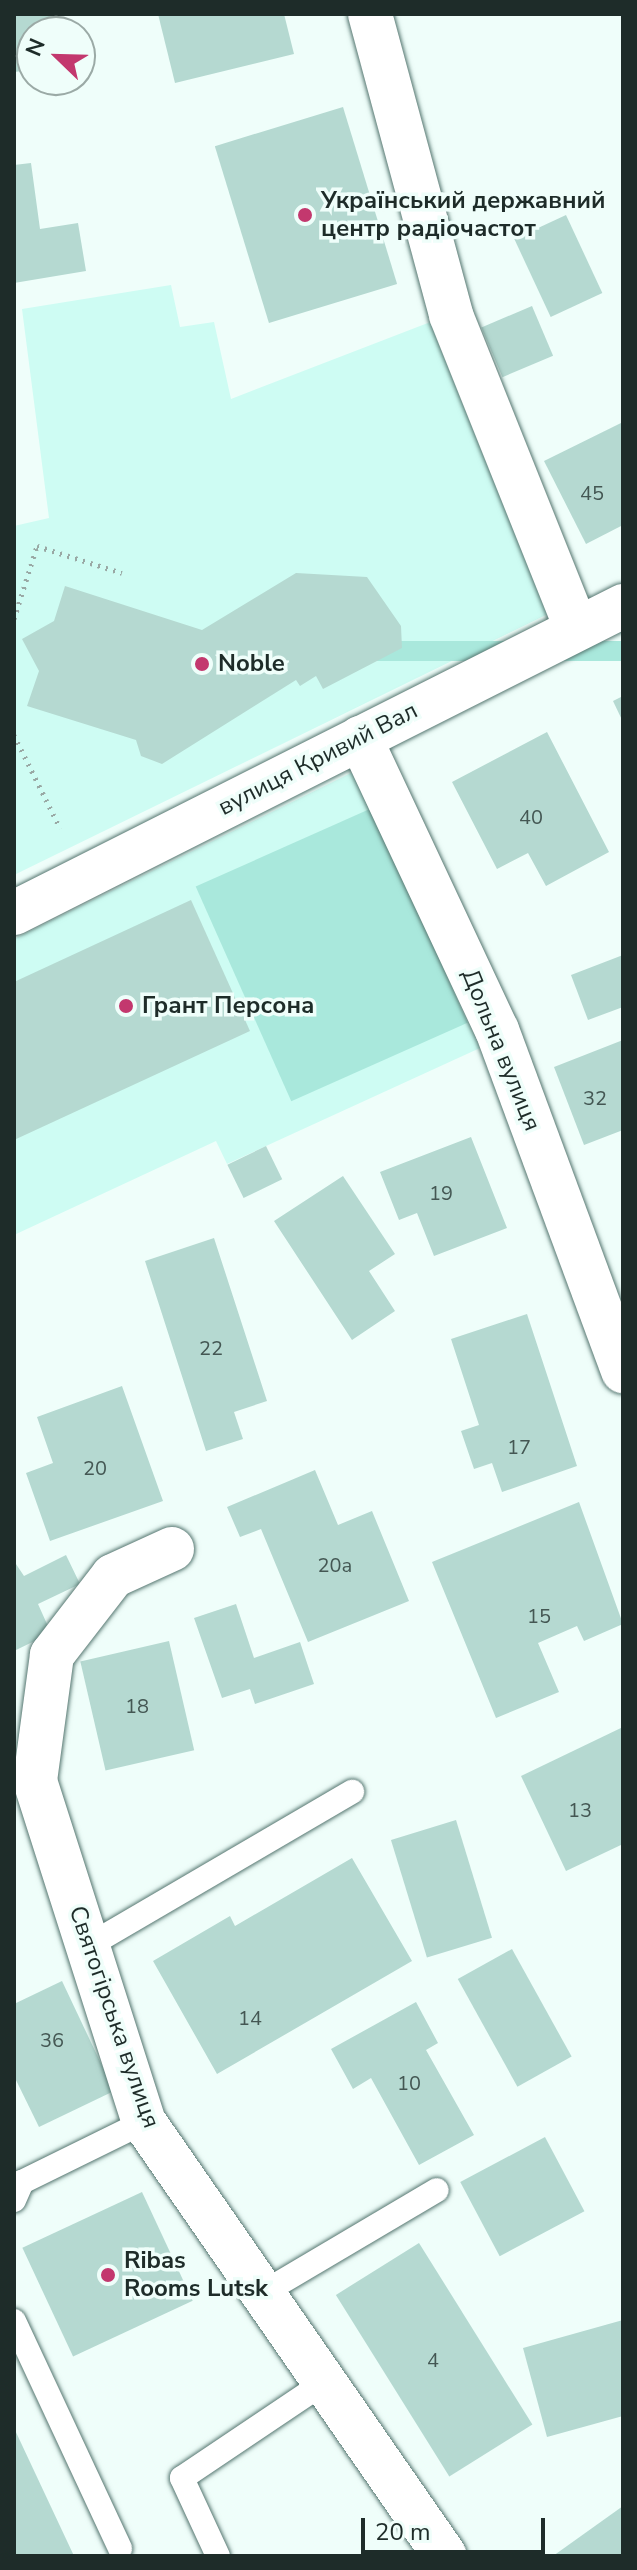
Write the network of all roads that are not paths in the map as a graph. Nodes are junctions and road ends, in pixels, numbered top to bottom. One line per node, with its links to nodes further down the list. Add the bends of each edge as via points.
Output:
1 (370, 14): 3 (street, via 451,315)
2 (623, 606): 3 (street, вулиця Кривий Вал)
3 (576, 628): 4 (street, вулиця Кривий Вал)
4 (360, 738): 5 (street, вулиця Кривий Вал); 6 (street, Дольна вулиця, via 497,1030)
5 (14, 913)
6 (623, 1371)
7 (172, 1549): 8 (street, Святогірська вулиця, via 113,1576 52,1655)
8 (25, 1779): 10 (street, Святогірська вулиця)
9 (352, 1792): 10 (lane)
10 (88, 1946): 11 (street, Святогірська вулиця)
11 (144, 2122): 13 (lane, via 22,2182); 14 (street, Святогірська вулиця)
12 (437, 2190): 14 (lane)
13 (14, 2200)
14 (261, 2294): 16 (street, Святогірська вулиця)
15 (14, 2321): 17 (lane)
16 (322, 2384): 18 (lane, via 182,2478); 19 (street, Святогірська вулиця)
17 (120, 2548)
18 (218, 2556)
19 (445, 2556)

